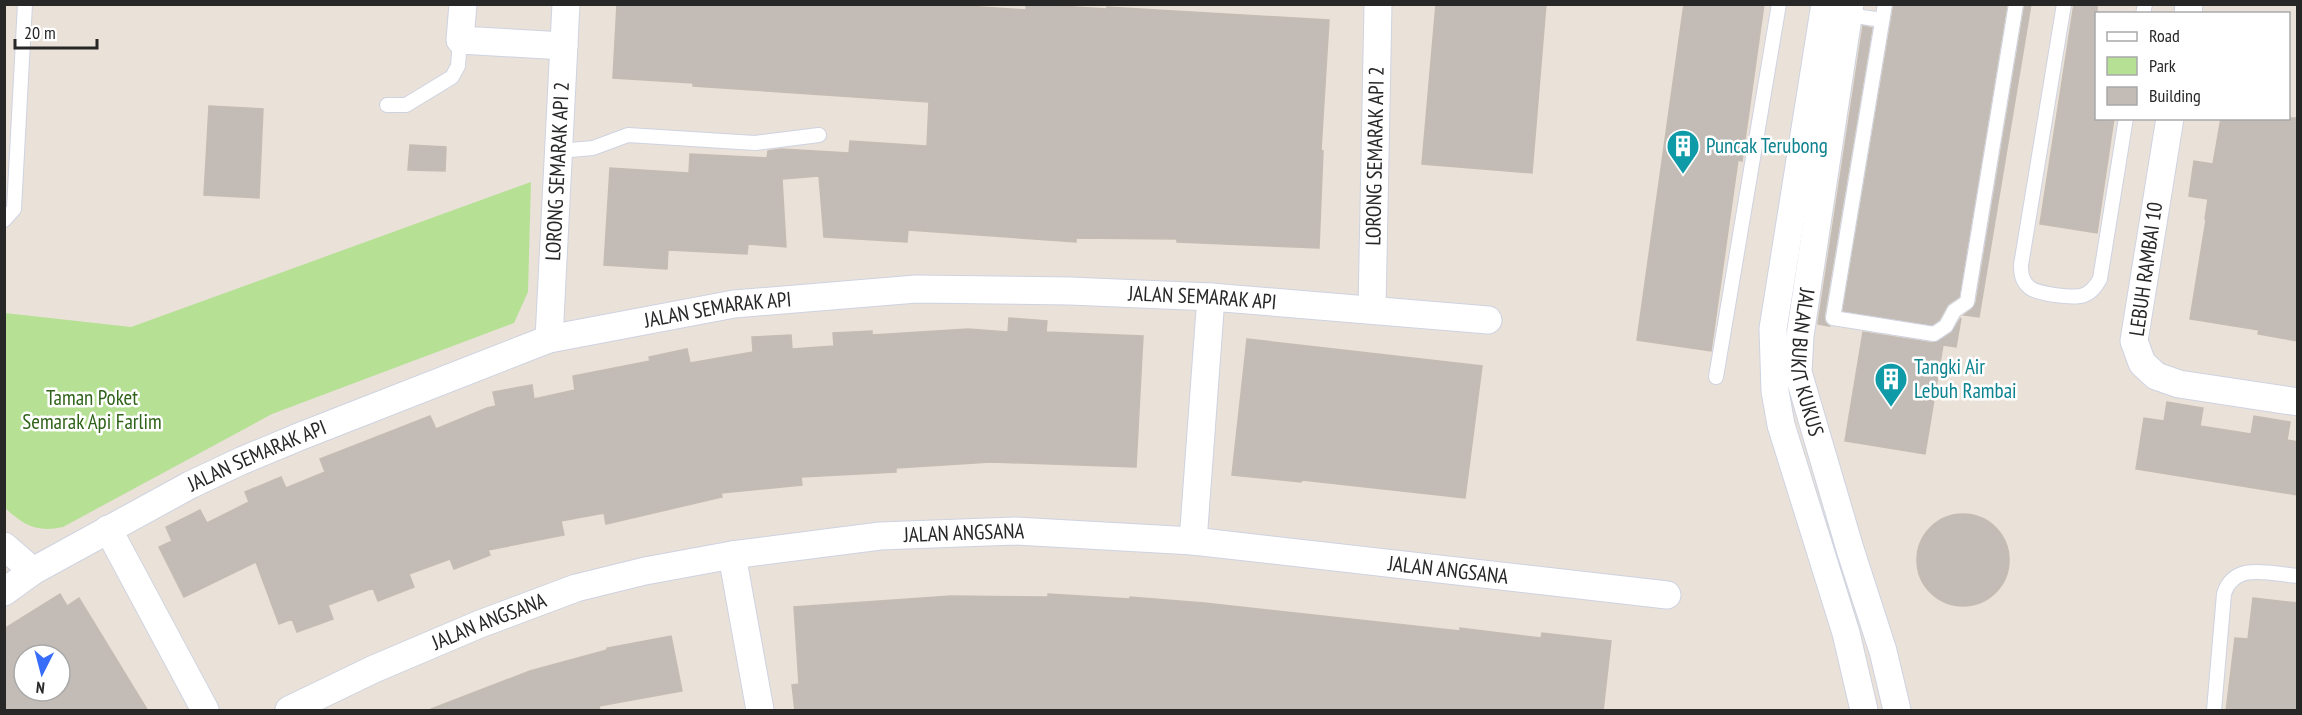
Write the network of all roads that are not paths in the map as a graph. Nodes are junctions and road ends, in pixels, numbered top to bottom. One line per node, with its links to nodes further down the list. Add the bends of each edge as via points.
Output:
1 (25, 4): 18 (lane, via 14,208)
2 (463, 4): 11 (street)
3 (566, 4): 12 (street, LORONG SEMARAK API 2)
4 (1378, 4): 20 (street, LORONG SEMARAK API 2)
5 (1779, 4): 23 (lane)
6 (1885, 4): 10 (lane)
7 (2016, 4): 10 (lane, via 1967,302 1934,334 1833,318)
8 (2064, 4): 14 (lane, via 2021,265 2022,277 2036,292 2084,296 2100,279)
9 (1841, 8): 10 (lane); 36 (street, JALAN BUKIT KUKUS, via 1773,328 1773,364 1781,425 1846,633); 37 (street, JALAN BUKIT KUKUS, via 1798,372)
10 (1882, 20)
11 (460, 40): 12 (street); 13 (lane, via 458,66 452,76 406,105)
12 (564, 46): 17 (street, LORONG SEMARAK API 2)
13 (387, 105)
14 (2126, 120)
15 (2170, 120): 24 (street, LEBUH RAMBAI 10, via 2134,341 2142,363 2156,376 2179,384)
16 (819, 135): 17 (lane, via 755,143 628,135 593,148)
17 (559, 151): 22 (street, LORONG SEMARAK API 2)
18 (4, 220)
19 (1211, 297): 20 (street, JALAN SEMARAK API); 22 (street, JALAN SEMARAK API, via 916,289 734,304); 26 (street)
20 (1372, 309): 21 (street, JALAN SEMARAK API)
21 (1488, 320)
22 (549, 339): 25 (street, JALAN SEMARAK API, via 241,461)
23 (1716, 377)
24 (2298, 402)
25 (108, 529): 29 (street, JALAN SEMARAK API); 33 (street)
26 (1193, 541): 28 (street, JALAN ANGSANA, via 1004,531 880,536); 32 (street, JALAN ANGSANA)
27 (4, 546): 29 (street)
28 (732, 555): 34 (street, JALAN ANGSANA, via 576,588 374,669); 35 (street)
29 (33, 572): 31 (street, JALAN SEMARAK API)
30 (2298, 576): 38 (lane, via 2242,573 2227,585)
31 (4, 592)
32 (1667, 596)
33 (205, 711)
34 (289, 711)
35 (760, 711)
36 (1864, 711)
37 (1898, 711)
38 (2214, 711)

